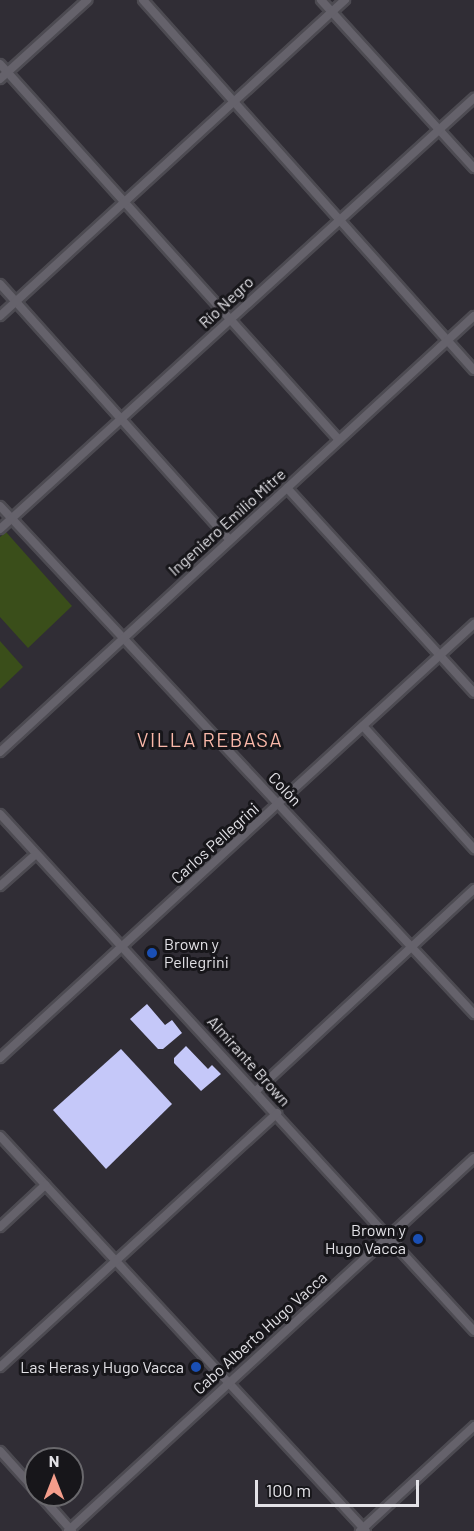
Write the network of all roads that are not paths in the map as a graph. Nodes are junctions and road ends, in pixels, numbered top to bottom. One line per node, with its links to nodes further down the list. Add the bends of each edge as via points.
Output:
1 (87, 0): 7 (street)
2 (143, 0): 10 (street)
3 (321, 0): 5 (street)
4 (345, 0): 5 (street)
5 (332, 11): 10 (street); 11 (street)
6 (0, 64): 7 (street)
7 (8, 72): 8 (street); 13 (street)
8 (0, 80)
9 (474, 98): 11 (street, Río Negro)
10 (234, 100): 13 (street); 14 (street)
11 (439, 129): 12 (street); 14 (street, Río Negro)
12 (474, 168)
13 (125, 201): 16 (street); 19 (street)
14 (339, 218): 19 (street, Río Negro); 20 (street)
15 (0, 284): 16 (street)
16 (16, 302): 17 (street); 22 (street)
17 (0, 316)
18 (474, 316): 20 (street, Ingeniero Emilio Mitre)
19 (229, 319): 22 (street, Río Negro); 23 (street)
20 (448, 341): 21 (street); 23 (street, Ingeniero Emilio Mitre)
21 (474, 370)
22 (121, 419): 26 (street, Río Negro); 28 (street)
23 (339, 440): 24 (street, Ingeniero Emilio Mitre)
24 (287, 488): 28 (street, Ingeniero Emilio Mitre); 31 (street)
25 (0, 506): 26 (street, Colón)
26 (12, 519): 27 (street, Río Negro); 30 (street, Colón)
27 (0, 529)
28 (230, 540): 30 (street, Ingeniero Emilio Mitre)
29 (474, 624): 31 (street, Carlos Pellegrini)
30 (121, 638): 34 (street, Ingeniero Emilio Mitre); 35 (street, Colón)
31 (439, 656): 32 (street); 33 (street, Carlos Pellegrini)
32 (474, 693)
33 (363, 726): 35 (street, Carlos Pellegrini); 37 (street)
34 (0, 752)
35 (279, 805): 41 (street, Colón); 42 (street, Carlos Pellegrini)
36 (0, 814): 38 (street, Almirante Brown)
37 (474, 849)
38 (36, 854): 39 (street); 42 (street, Almirante Brown)
39 (0, 886)
40 (474, 889): 41 (street)
41 (414, 946): 43 (street, Colón); 45 (street)
42 (123, 947): 44 (street, Carlos Pellegrini); 45 (street, Almirante Brown)
43 (474, 1014)
44 (0, 1058)
45 (257, 1090): 46 (street, Almirante Brown)
46 (277, 1113): 51 (street, Almirante Brown); 52 (street)
47 (0, 1136): 49 (street)
48 (474, 1158): 51 (street, Cabo Alberto Hugo Vacca)
49 (45, 1185): 50 (street); 52 (street)
50 (0, 1227)
51 (388, 1238): 53 (street, Almirante Brown); 55 (street, Cabo Alberto Hugo Vacca)
52 (116, 1262): 54 (street); 55 (street)
53 (474, 1331)
54 (0, 1367)
55 (228, 1381): 60 (street, Cabo Alberto Hugo Vacca); 61 (street)
56 (474, 1426): 61 (street)
57 (0, 1451): 58 (street)
58 (24, 1478)
59 (50, 1507): 60 (street)
60 (70, 1530)
61 (363, 1530)

